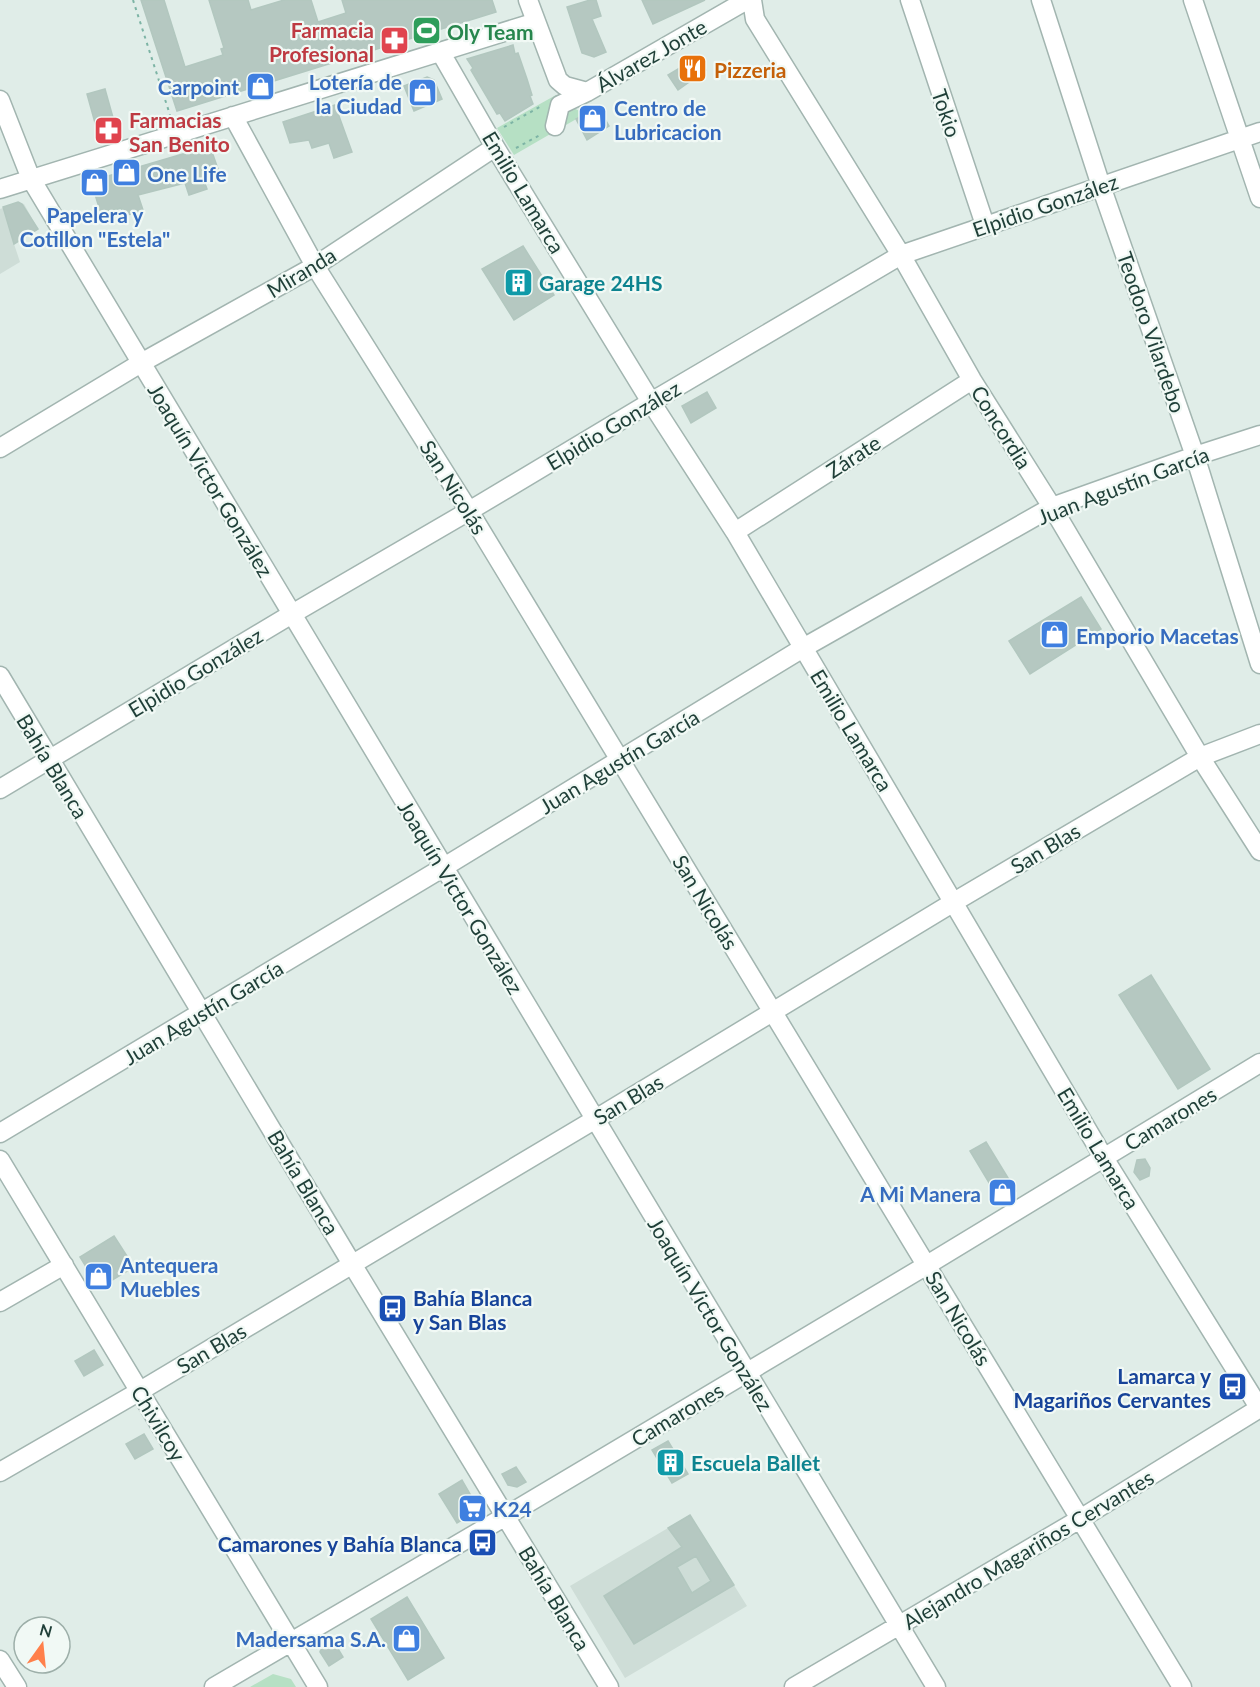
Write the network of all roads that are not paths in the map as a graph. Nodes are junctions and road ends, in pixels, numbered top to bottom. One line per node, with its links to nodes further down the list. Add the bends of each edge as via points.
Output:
1 (528, 0): 7 (street)
2 (747, 0): 9 (street, Álvarez Jonte)
3 (752, 0): 21 (street, Concordia, via 755,19)
4 (910, 0): 20 (street, Tokio)
5 (1041, 0): 17 (street, Teodoro Vilardebo)
6 (1193, 0): 14 (street)
7 (536, 22): 8 (street); 9 (street, via 558,80)
8 (441, 53): 11 (street); 15 (street, Emilio Lamarca)
9 (587, 92): 12 (street, via 560,105)
10 (0, 100): 16 (street, Joaquín Victor González)
11 (233, 116): 16 (street); 22 (street, San Nicolás)
12 (555, 126)
13 (1260, 132): 14 (street, Elpidio González)
14 (1241, 139): 17 (street, Elpidio González); 19 (street)
15 (491, 140): 22 (street, Miranda); 25 (street, Emilio Lamarca)
16 (31, 179): 18 (street); 23 (street, Joaquín Victor González)
17 (1101, 186): 20 (street, Elpidio González); 28 (street, Teodoro Vilardebo)
18 (0, 189)
19 (1260, 198)
20 (985, 225): 21 (street, Elpidio González)
21 (901, 255): 24 (street, Concordia); 25 (street, Elpidio González)
22 (315, 266): 23 (street, Miranda); 30 (street, San Nicolás)
23 (141, 363): 27 (street, Miranda); 32 (street, Joaquín Victor González)
24 (972, 380): 29 (street, Concordia); 31 (street, Zárate)
25 (651, 402): 30 (street, Elpidio González); 31 (street, Emilio Lamarca)
26 (1260, 435): 28 (street, Juan Agustín García)
27 (0, 448)
28 (1195, 456): 29 (street, Juan Agustín García); 34 (street, Teodoro Vilardebo)
29 (1052, 507): 33 (street, Juan Agustín García); 37 (street, Concordia)
30 (469, 511): 32 (street, Elpidio González); 39 (street, San Nicolás)
31 (735, 532): 33 (street, Emilio Lamarca)
32 (292, 614): 38 (street, Elpidio González); 42 (street, Joaquín Victor González)
33 (803, 648): 39 (street, Juan Agustín García); 43 (street, Emilio Lamarca)
34 (1260, 664)
35 (0, 676): 38 (street, Bahía Blanca)
36 (1260, 734): 37 (street, San Blas)
37 (1200, 757): 41 (street, Concordia); 43 (street, San Blas)
38 (50, 760): 40 (street, Elpidio González); 44 (street, Bahía Blanca)
39 (620, 761): 42 (street, Juan Agustín García); 45 (street, San Nicolás)
40 (0, 789)
41 (1260, 851)
42 (444, 867): 44 (street, Juan Agustín García); 47 (street, Joaquín Victor González)
43 (954, 902): 45 (street, San Blas); 49 (street, Emilio Lamarca)
44 (202, 1012): 48 (street, Juan Agustín García); 52 (street, Bahía Blanca)
45 (773, 1012): 47 (street, San Blas); 53 (street, San Nicolás)
46 (1260, 1064): 49 (street, Camarones)
47 (594, 1120): 52 (street, San Blas); 55 (street, Joaquín Victor González)
48 (0, 1133)
49 (1104, 1158): 53 (street, Camarones); 57 (street, Emilio Lamarca)
50 (0, 1160): 51 (street, Chivilcoy)
51 (64, 1264): 54 (street); 56 (street, Chivilcoy)
52 (352, 1264): 56 (street, San Blas); 59 (street, Bahía Blanca)
53 (927, 1265): 55 (street, Camarones); 60 (street, San Nicolás)
54 (0, 1302)
55 (747, 1372): 59 (street, Camarones); 61 (street, Joaquín Victor González)
56 (140, 1391): 58 (street, San Blas); 62 (street, Chivilcoy)
57 (1260, 1409): 60 (street, Alejandro Magariños Cervantes)
58 (0, 1472)
59 (506, 1516): 62 (street, Camarones); 67 (street, Bahía Blanca)
60 (1080, 1519): 61 (street, Alejandro Magariños Cervantes); 70 (street, San Nicolás)
61 (898, 1626): 68 (street, Alejandro Magariños Cervantes); 69 (street, Joaquín Victor González)
62 (290, 1642): 65 (street, Camarones); 66 (street, Chivilcoy)
63 (0, 1660): 64 (street)
64 (16, 1687)
65 (214, 1687)
66 (318, 1687)
67 (609, 1687)
68 (794, 1687)
69 (936, 1687)
70 (1182, 1687)

